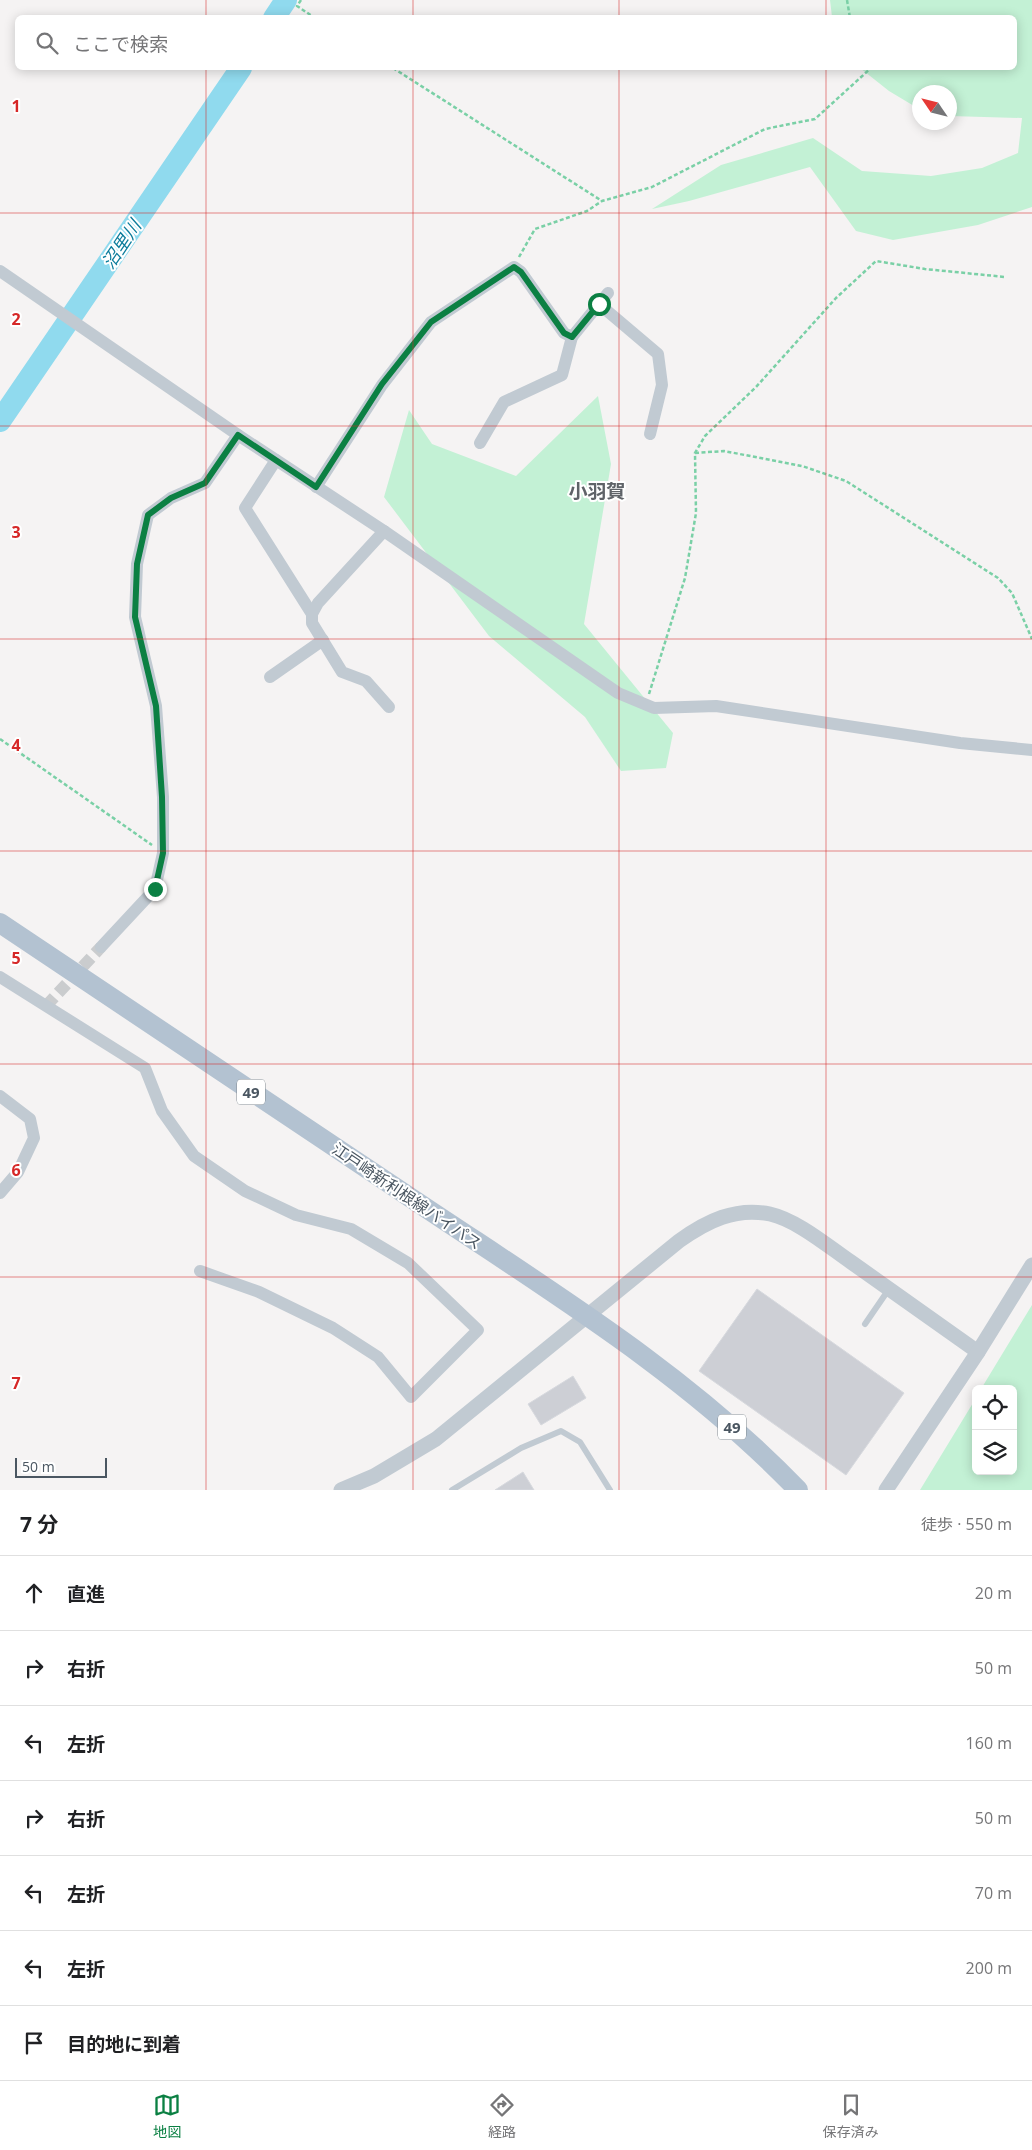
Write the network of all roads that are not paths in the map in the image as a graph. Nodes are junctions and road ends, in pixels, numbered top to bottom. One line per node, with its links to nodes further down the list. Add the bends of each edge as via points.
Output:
1 (0, 271): 6 (street)
2 (608, 293): 3 (street)
3 (599, 304): 4 (street); 5 (street, via 658,354 662,385)
4 (572, 337): 7 (street, via 562,376 504,402); 9 (street, via 564,333 521,272 514,267 431,322 382,384)
5 (650, 434)
6 (238, 435): 8 (street); 17 (street, via 205,483 171,498 148,515 137,564 135,617 156,706 163,853 155,889)
7 (480, 443)
8 (276, 460): 9 (street); 11 (street, via 245,508)
9 (316, 487): 10 (street)
10 (384, 531): 11 (street, via 318,603); 15 (street, via 618,693 654,708 716,706 960,743)
11 (312, 614): 12 (street, via 312,623)
12 (323, 640): 13 (street); 14 (street, via 342,672 366,682)
13 (270, 677)
14 (389, 707)
15 (1032, 750)
16 (0, 923): 24 (main road, 江戸崎新利根線バイパス / 49)
17 (101, 947)
18 (0, 977): 22 (street, via 145,1068 162,1112 194,1156 245,1191 296,1215 351,1229 408,1263 478,1330 411,1397 378,1358 333,1328 259,1292)
19 (0, 1096): 20 (street, via 30,1119 34,1138 18,1172)
20 (0, 1193)
21 (1032, 1265): 26 (street)
22 (200, 1271)
23 (889, 1289): 24 (street, via 790,1222 771,1214 746,1212 723,1216 701,1225); 25 (lane); 26 (street)
24 (588, 1317): 27 (street, via 436,1439 374,1476); 30 (main road, 江戸崎新利根線バイパス / 49, via 689,1391)
25 (865, 1324)
26 (978, 1352): 31 (street)
27 (341, 1490)
28 (452, 1490): 29 (lane, via 521,1448 561,1431 580,1442)
29 (610, 1490)
30 (798, 1490)
31 (886, 1490)

